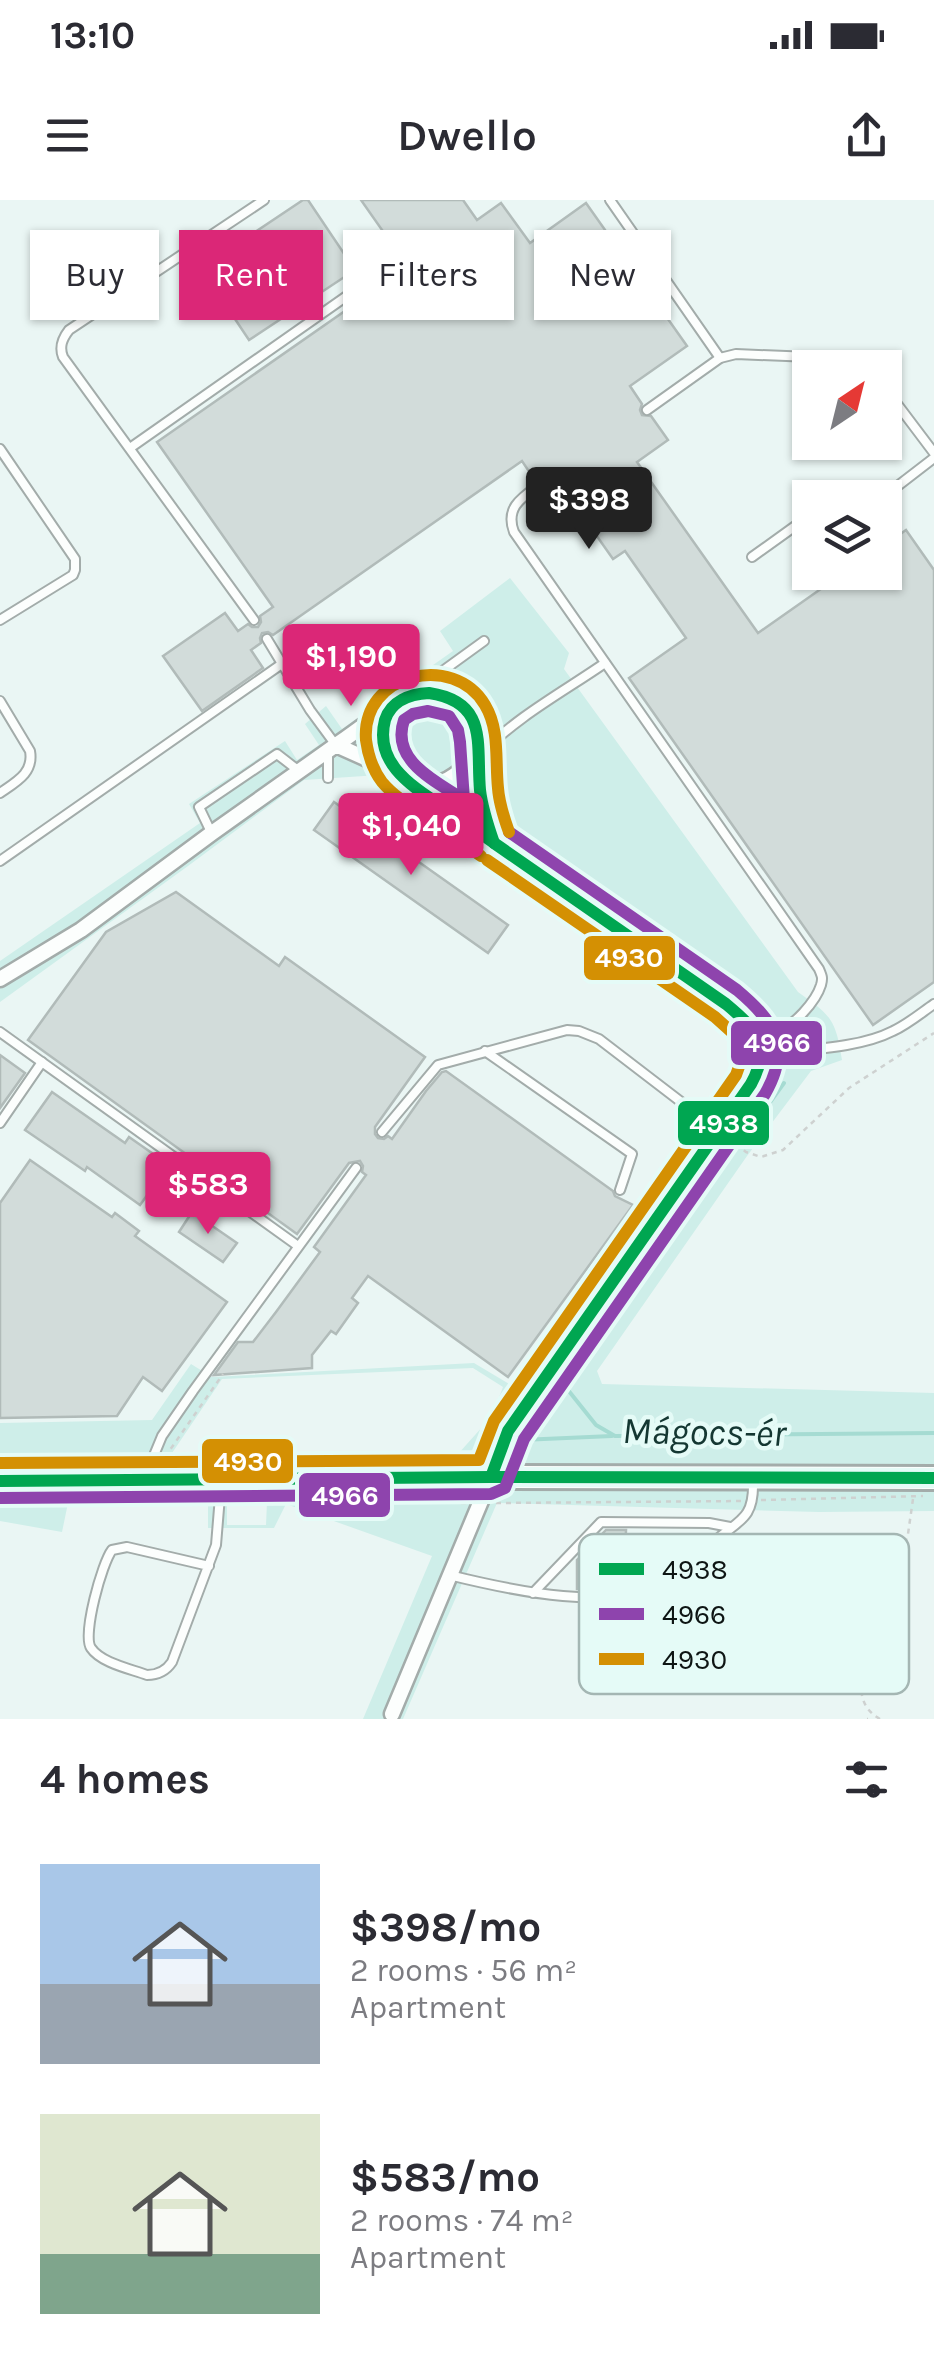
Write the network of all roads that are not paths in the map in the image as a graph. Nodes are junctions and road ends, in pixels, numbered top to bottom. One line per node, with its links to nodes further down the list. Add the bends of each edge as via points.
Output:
1 (264, 200): 8 (lane, via 64,336 63,357)
2 (610, 200): 5 (lane)
3 (343, 299): 8 (lane)
4 (792, 356): 5 (lane)
5 (720, 358): 6 (lane)
6 (647, 410)
7 (902, 411): 10 (lane)
8 (130, 448): 16 (lane)
9 (0, 449): 15 (lane, via 76,564 72,576)
10 (934, 455): 11 (lane)
11 (902, 481)
12 (539, 485): 21 (lane, via 517,502 510,522)
13 (792, 528): 14 (lane)
14 (752, 557)
15 (0, 620)
16 (254, 620)
17 (326, 633): 20 (lane)
18 (267, 639): 20 (lane)
19 (484, 641): 22 (lane)
20 (284, 663): 25 (lane); 34 (lane)
21 (605, 663): 26 (lane); 37 (lane, via 820,969 821,986)
22 (403, 700): 24 (street); 26 (street, via 428,692 458,701 477,726)
23 (0, 701): 31 (lane, via 32,758 22,778)
24 (390, 709): 25 (street); 28 (street, via 385,748)
25 (332, 749): 27 (street); 28 (street); 29 (lane)
26 (481, 754): 30 (street, via 446,782); 33 (street, via 483,812)
27 (300, 771): 32 (street); 32 (lane, via 277,754 199,807)
28 (396, 772): 30 (street)
29 (328, 778)
30 (412, 784): 33 (street)
31 (0, 794)
32 (212, 832): 35 (street, via 81,930)
33 (494, 844): 38 (street)
34 (0, 861)
35 (0, 979)
36 (934, 1004): 41 (lane, via 878,1037)
37 (800, 1016): 38 (lane, via 777,1030); 41 (lane)
38 (747, 1022): 43 (street, via 762,1050)
39 (0, 1032): 42 (lane)
40 (485, 1051): 45 (lane, via 580,1030); 46 (lane, via 438,1066); 48 (lane, via 632,1154)
41 (773, 1054): 43 (lane)
42 (42, 1062): 44 (lane); 49 (lane)
43 (751, 1084): 45 (street)
44 (0, 1122)
45 (719, 1131): 51 (street, via 522,1409)
46 (382, 1132)
47 (356, 1168): 49 (lane)
48 (620, 1190)
49 (298, 1246): 50 (lane, via 192,1390)
50 (148, 1471): 52 (main road); 54 (main road)
51 (491, 1478): 54 (main road); 55 (main road); 61 (street)
52 (0, 1481)
53 (920, 1485): 55 (main road)
54 (220, 1489): 60 (lane)
55 (754, 1489): 56 (lane, via 748,1514)
56 (730, 1527): 57 (lane, via 602,1522); 58 (lane)
57 (590, 1534)
58 (722, 1534)
59 (579, 1545): 62 (lane)
60 (209, 1566): 60 (lane, via 172,1662 162,1672 147,1675 89,1646 112,1550 127,1547)
61 (449, 1575): 62 (lane); 64 (street)
62 (532, 1593): 63 (lane)
63 (579, 1595)
64 (392, 1714)

